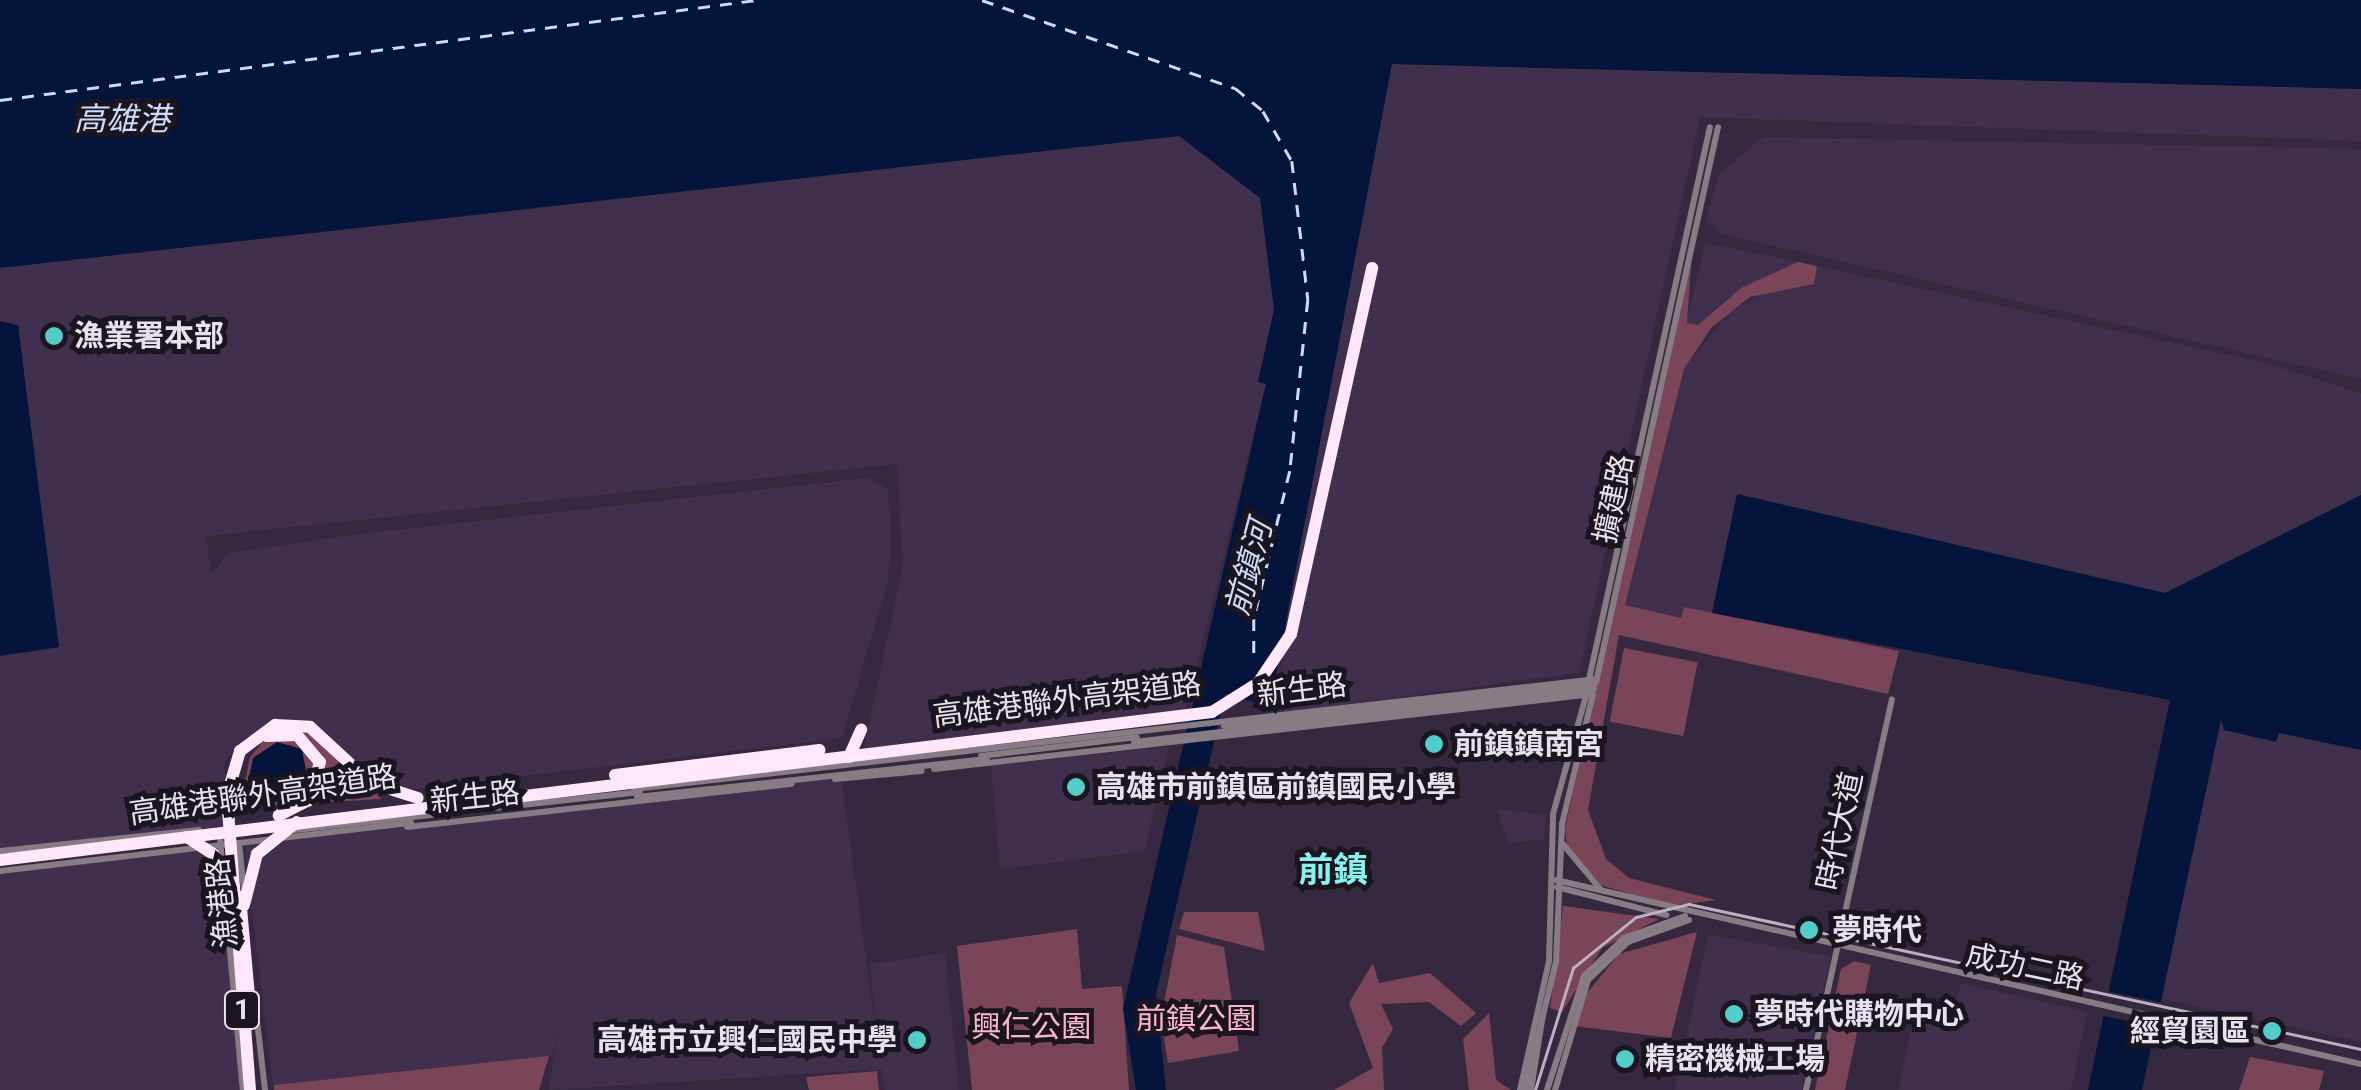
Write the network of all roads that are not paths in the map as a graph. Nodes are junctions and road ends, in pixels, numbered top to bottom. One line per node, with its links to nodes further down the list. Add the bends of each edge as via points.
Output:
1 (1714, 127): 3 (street, 擴建路)
2 (1364, 295): 10 (highway, 高雄港聯外高架道路, via 1290,626 1240,694 1181,717)
3 (1591, 687): 5 (street, 新生路); 16 (street, 擴建路); 21 (street, 擴建路)
4 (1892, 699): 27 (street, 時代大道)
5 (1221, 729): 7 (street, 新生路); 7 (street, 新生路)
6 (860, 730): 9 (highway, via 844,760)
7 (1180, 734): 11 (street, 新生路); 11 (street, 新生路)
8 (819, 750): 9 (highway)
9 (728, 766): 10 (highway)
10 (608, 780): 12 (highway, 高雄港聯外高架道路); 14 (highway, 高雄港聯外高架道路)
11 (715, 786): 15 (street, 新生路); 19 (street, 新生路)
12 (418, 798): 13 (highway, 高雄港聯外高架道路); 26 (highway, via 371,783 310,727 259,732 240,750 226,795)
13 (278, 815): 20 (highway, 高雄港聯外高架道路); 26 (highway, via 309,800 320,762 312,746 278,732 251,747 233,793)
14 (317, 816): 18 (highway, 高雄港聯外高架道路); 26 (highway, via 277,833 257,854)
15 (238, 832): 17 (street, 新生路); 19 (street, 漁港路); 20 (street, 新生路)
16 (1560, 838): 22 (street, 擴建路); 23 (street, via 1580,874)
17 (222, 841): 18 (street, 新生路); 19 (street, 新生路); 20 (street, 新生路); 20 (street, 新生路); 30 (street, 漁港路)
18 (169, 844): 20 (highway, 高雄港聯外高架道路); 26 (highway, via 213,854)
19 (239, 845): 31 (street, 漁港路)
20 (0, 863)
21 (1546, 876): 22 (street); 28 (street, 擴建路, via 1552,932)
22 (1559, 885): 23 (street, 成功二路); 24 (street); 28 (street, 擴建路)
23 (1614, 896): 25 (street, 成功二路)
24 (1677, 918): 25 (street); 33 (street, via 1624,938 1584,976)
25 (1690, 918): 27 (street, 成功二路); 34 (street, via 1628,942 1588,980)
26 (238, 932): 30 (highway, 1); 31 (highway, 1)
27 (1836, 950): 29 (street, 成功二路); 35 (street, 時代大道)
28 (1539, 1013): 32 (street); 32 (street)
29 (2361, 1064)
30 (246, 1090)
31 (261, 1090)
32 (1523, 1090)
33 (1547, 1090)
34 (1555, 1090)
35 (1806, 1090)

